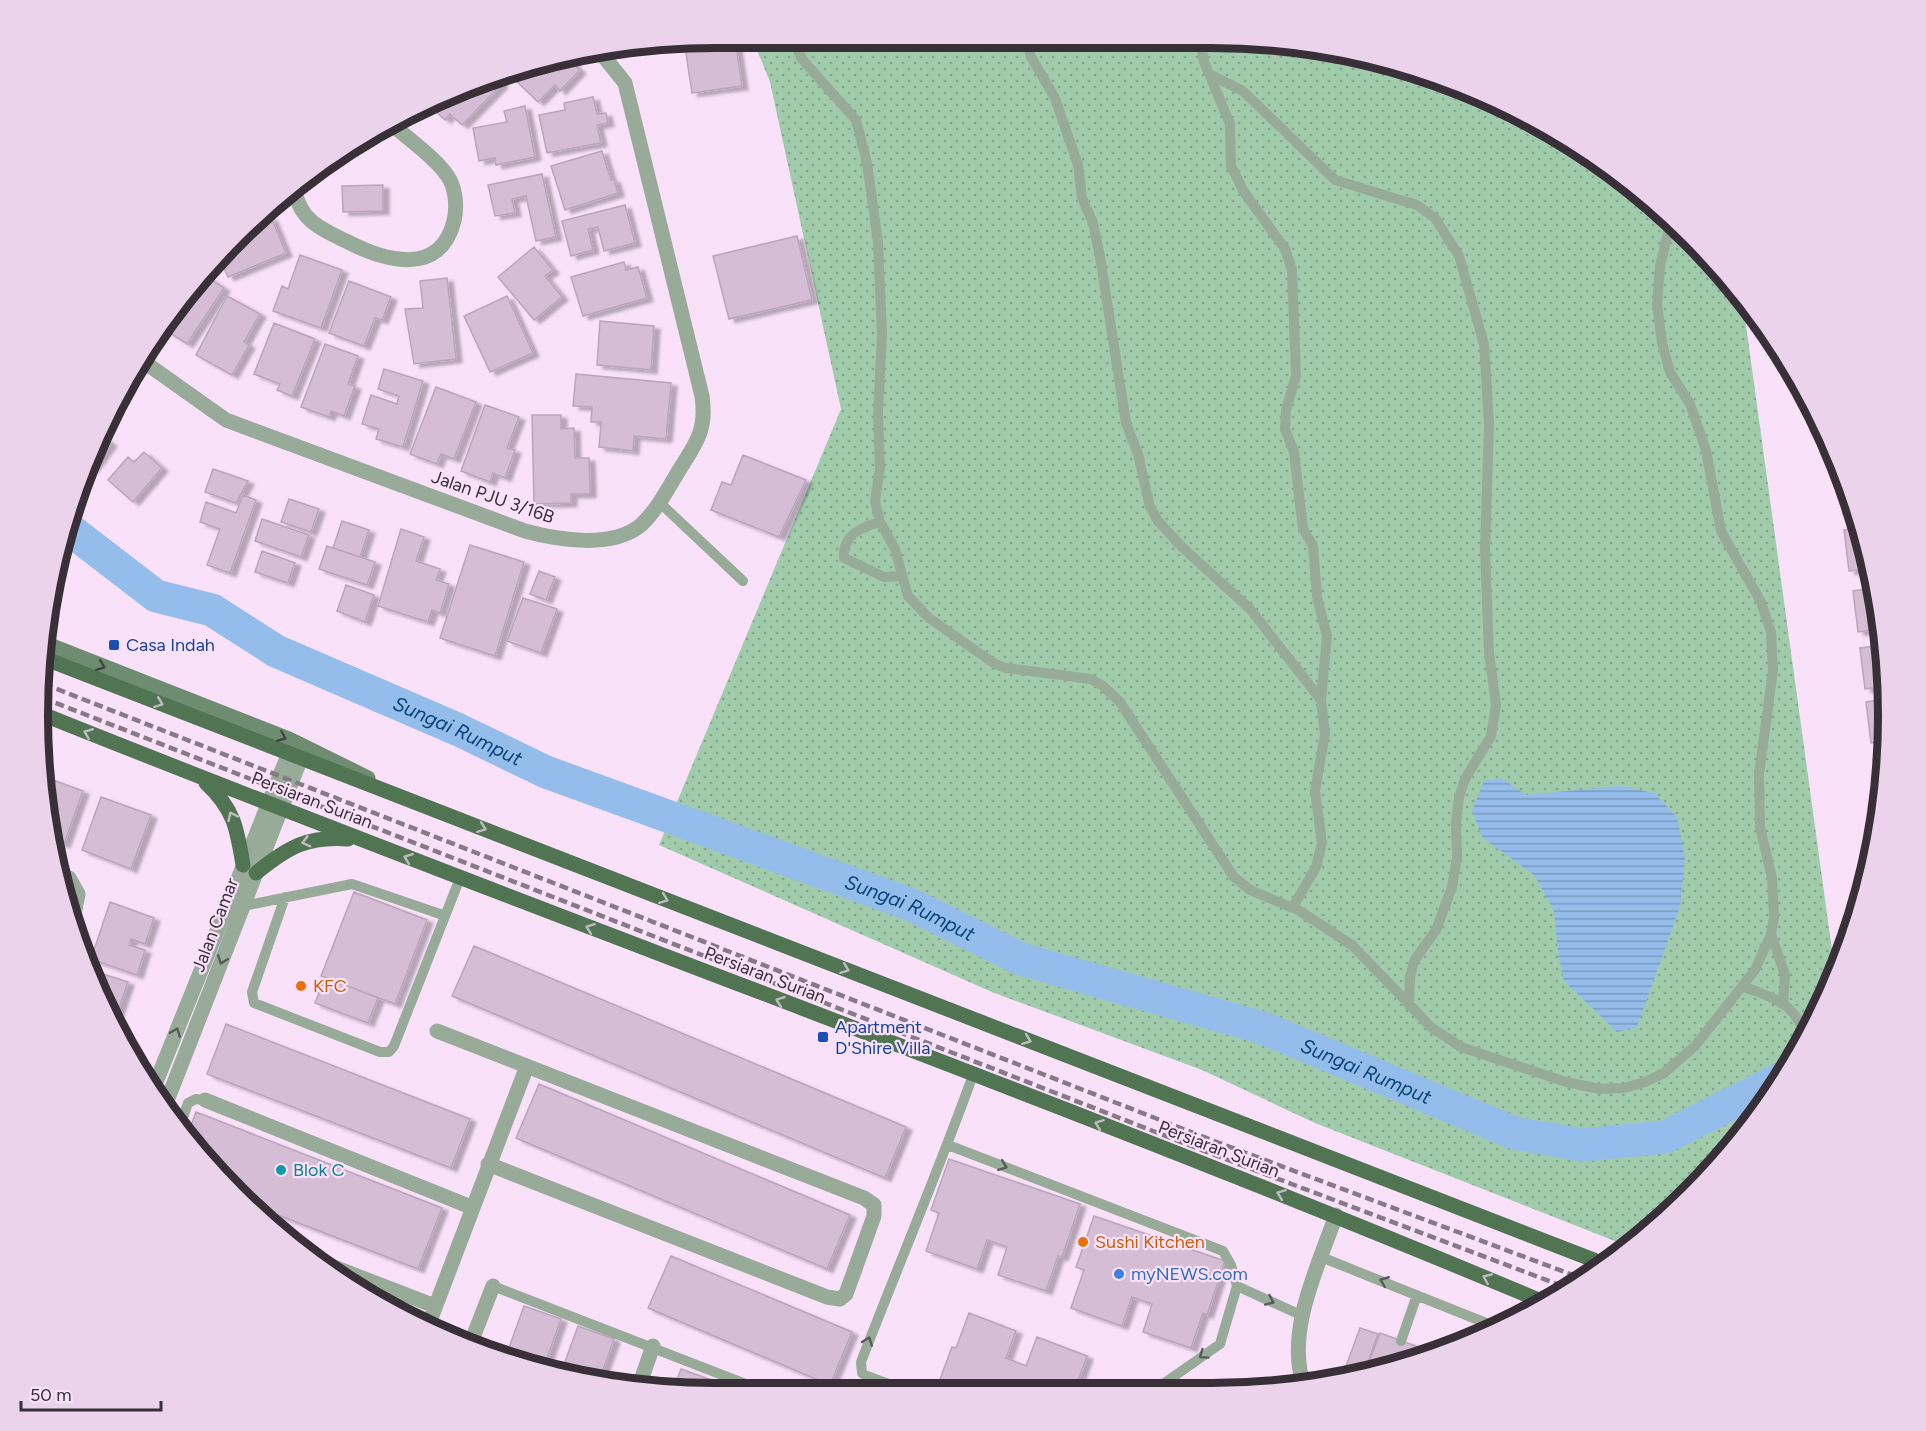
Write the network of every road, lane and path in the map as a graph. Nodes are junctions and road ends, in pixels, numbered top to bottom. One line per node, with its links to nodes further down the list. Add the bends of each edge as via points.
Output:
1 (797, 48): 11 (lane, via 856,120 867,163 878,242 882,334 880,468 875,501)
2 (1029, 48): 16 (lane, via 1055,98 1078,165 1082,198 1100,257 1126,423 1138,454 1150,507 1182,547 1250,609)
3 (1202, 48): 5 (lane)
4 (605, 58): 10 (street, Jalan PJU 3/16B, via 624,83 702,396 702,434)
5 (1211, 75): 16 (lane, via 1230,124 1231,166 1244,192 1285,249 1292,270 1296,376 1285,429 1294,452 1303,529 1313,546 1317,597 1327,636); 34 (lane, via 1243,91 1335,180 1418,205 1435,218 1459,256 1484,344 1489,425 1485,549 1489,653 1496,705 1491,736 1465,779 1459,797 1452,887 1436,930 1414,961)
6 (397, 129): 7 (street, via 450,180 456,211 452,230 437,250 412,261 372,255 315,225)
7 (296, 197)
8 (1668, 231): 31 (lane, via 1657,304 1662,343 1670,372 1690,404 1706,450 1721,531 1761,602 1771,632 1773,670 1759,774 1760,827 1774,899)
9 (148, 365): 10 (street, Jalan PJU 3/16B, via 226,420 553,539 580,542 612,538 640,525)
10 (659, 502): 13 (lane)
11 (880, 522): 12 (lane, via 895,549); 12 (lane, via 849,537 843,549 844,558 884,577)
12 (902, 576): 29 (lane, via 908,596 929,618 995,664 1090,678 1103,686 1120,702 1233,876 1250,890)
13 (743, 581)
14 (52, 646): 21 (main road, Persiaran Surian, one-way to 21, via 289,739)
15 (50, 661): 18 (main road, Persiaran Surian, one-way to 18)
16 (1321, 700): 29 (lane, via 1325,734 1315,791 1322,843 1316,867)
17 (48, 716): 19 (main road, Persiaran Surian, one-way to 17)
18 (295, 756): 20 (street, Jalan Camar); 21 (main road, Persiaran Surian)
19 (201, 778): 20 (main road, Persiaran Surian); 23 (main road, one-way to 19, via 235,822 218,794)
20 (275, 806): 22 (main road, Persiaran Surian); 23 (street, Jalan Camar)
21 (427, 807): 48 (main road, Persiaran Surian, one-way to 48)
22 (363, 840): 23 (main road, one-way to 23, via 323,838 294,846); 25 (main road, Persiaran Surian, one-way to 22)
23 (250, 869): 28 (street, Jalan Camar); 39 (street, Jalan Camar, one-way to 23)
24 (69, 878): 27 (street, via 78,894)
25 (460, 878): 30 (lane); 38 (main road, Persiaran Surian, one-way to 25)
26 (285, 897): 28 (lane); 30 (lane, via 352,884); 30 (lane, via 252,992 254,1003 380,1052 389,1052 394,1046)
27 (76, 905)
28 (243, 906): 40 (street, Jalan Camar, one-way to 40)
29 (1293, 907): 34 (lane, via 1353,946)
30 (443, 915)
31 (1772, 934): 32 (lane, via 1755,970); 33 (lane, via 1785,975)
32 (1742, 986): 33 (lane); 34 (lane, via 1695,1046 1664,1073 1624,1088 1600,1089 1566,1082 1461,1047 1432,1028)
33 (1783, 1002): 35 (lane)
34 (1409, 1005)
35 (1801, 1025)
36 (437, 1031): 37 (street)
37 (527, 1066): 44 (street); 44 (street, via 874,1205 874,1216 846,1294 840,1299 826,1297)
38 (973, 1075): 43 (lane); 46 (main road, Persiaran Surian, one-way to 38)
39 (157, 1081)
40 (168, 1098)
41 (204, 1100): 42 (lane, via 188,1103); 45 (street)
42 (183, 1118)
43 (948, 1145): 51 (lane, one-way to 51, via 1223,1251 1232,1265); 64 (lane, one-way to 43, via 862,1373 861,1362)
44 (488, 1164): 45 (street)
45 (471, 1207): 54 (street)
46 (1336, 1215): 47 (street); 53 (main road, Persiaran Surian, one-way to 46)
47 (1321, 1257): 52 (lane, one-way to 47); 55 (street)
48 (1595, 1261)
49 (347, 1272): 54 (street)
50 (493, 1286): 58 (street); 60 (lane)
51 (1237, 1286): 55 (lane, one-way to 55); 65 (lane, one-way to 65, via 1220,1344)
52 (1417, 1295): 57 (lane); 59 (lane)
53 (1535, 1299)
54 (435, 1306): 56 (street)
55 (1303, 1316): 61 (street, via 1298,1334)
56 (431, 1319)
57 (1486, 1323)
58 (473, 1337)
59 (1401, 1341)
60 (653, 1346): 62 (street); 63 (lane)
61 (1300, 1377)
62 (642, 1379)
63 (744, 1383)
64 (886, 1383)
65 (1165, 1383)

